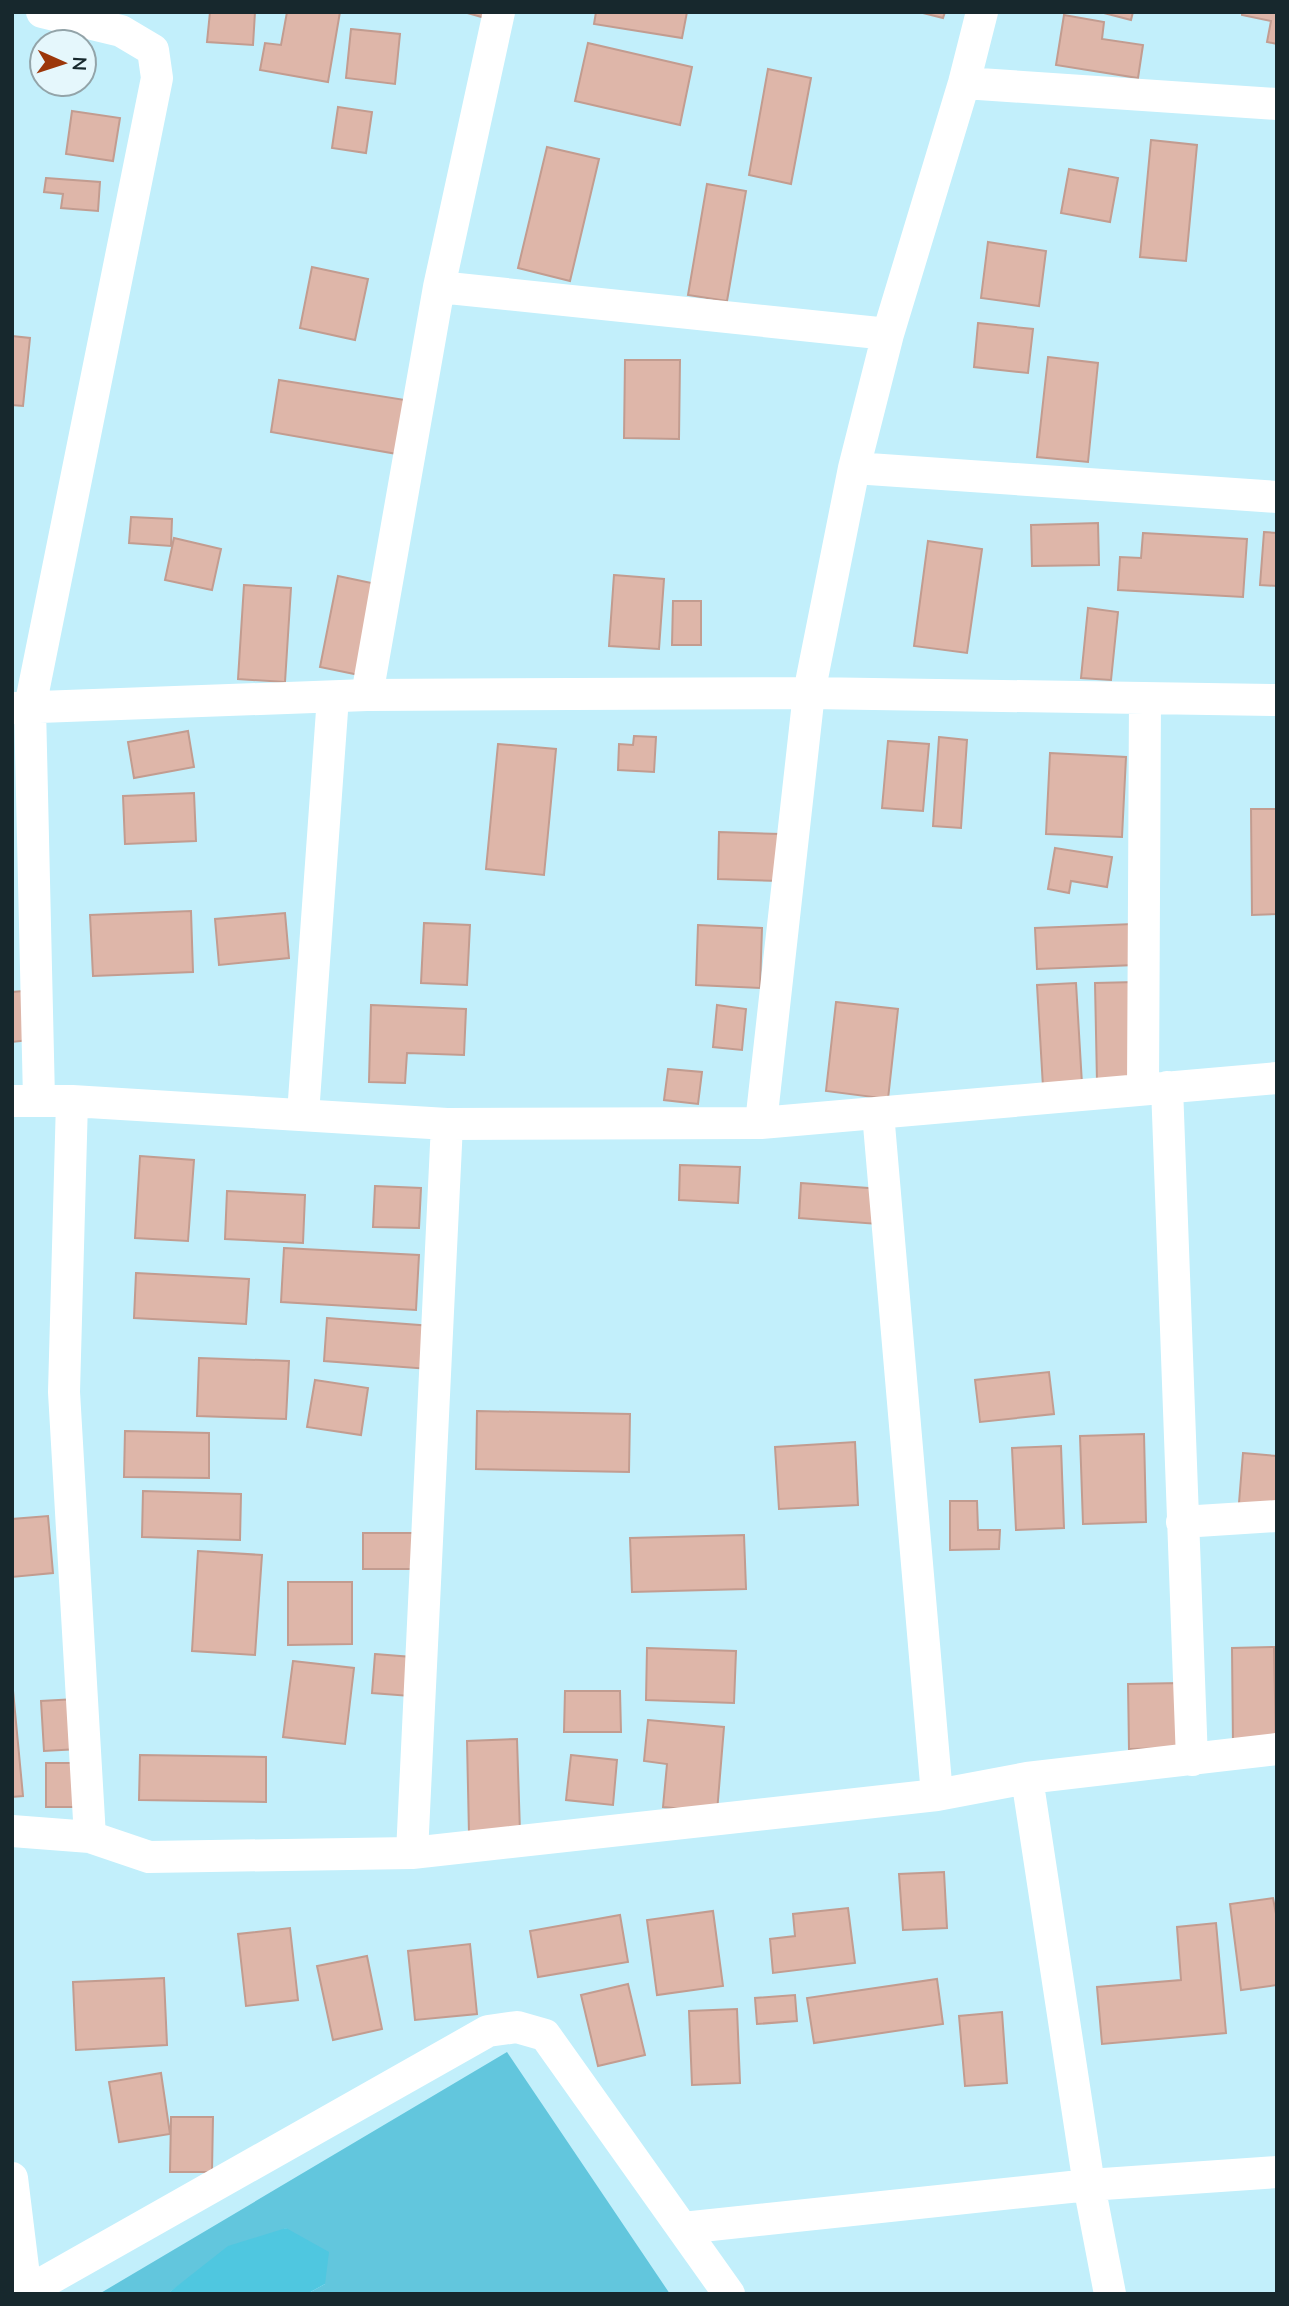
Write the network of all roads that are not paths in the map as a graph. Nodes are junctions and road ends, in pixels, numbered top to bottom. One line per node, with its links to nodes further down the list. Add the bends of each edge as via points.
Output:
1 (42, 12): 15 (street, via 121,31 142,43 153,50 156,78)
2 (499, 12): 6 (street)
3 (982, 12): 4 (street)
4 (964, 83): 5 (street); 7 (street)
5 (1277, 104)
6 (439, 287): 7 (street); 11 (street)
7 (888, 334): 8 (street)
8 (854, 468): 9 (street); 10 (street)
9 (1277, 497)
10 (809, 693): 11 (street); 13 (street); 22 (street)
11 (367, 695): 12 (street)
12 (332, 697): 15 (street); 21 (street)
13 (1145, 699): 14 (street); 17 (street)
14 (1277, 700)
15 (21, 707): 18 (street)
16 (1277, 1078): 17 (street)
17 (1155, 1088): 20 (street); 25 (street)
18 (26, 1100): 19 (street)
19 (72, 1101): 21 (street); 31 (street, via 64,1392)
20 (878, 1113): 22 (street); 29 (street)
21 (303, 1114): 23 (street)
22 (761, 1123): 23 (street)
23 (447, 1124): 32 (street)
24 (1277, 1516): 25 (street)
25 (1182, 1522): 27 (street)
26 (1277, 1749): 27 (street)
27 (1192, 1760): 28 (street)
28 (1027, 1778): 29 (street); 35 (street)
29 (937, 1795): 32 (street)
30 (12, 1831): 31 (street)
31 (90, 1837): 32 (street, via 149,1857)
32 (412, 1853)
33 (1277, 2172): 35 (street)
34 (12, 2179): 37 (street)
35 (1089, 2185): 36 (street); 39 (street)
36 (683, 2228): 37 (street, via 545,2035 517,2027 488,2031); 38 (street)
37 (24, 2293)
38 (729, 2294)
39 (1110, 2294)

